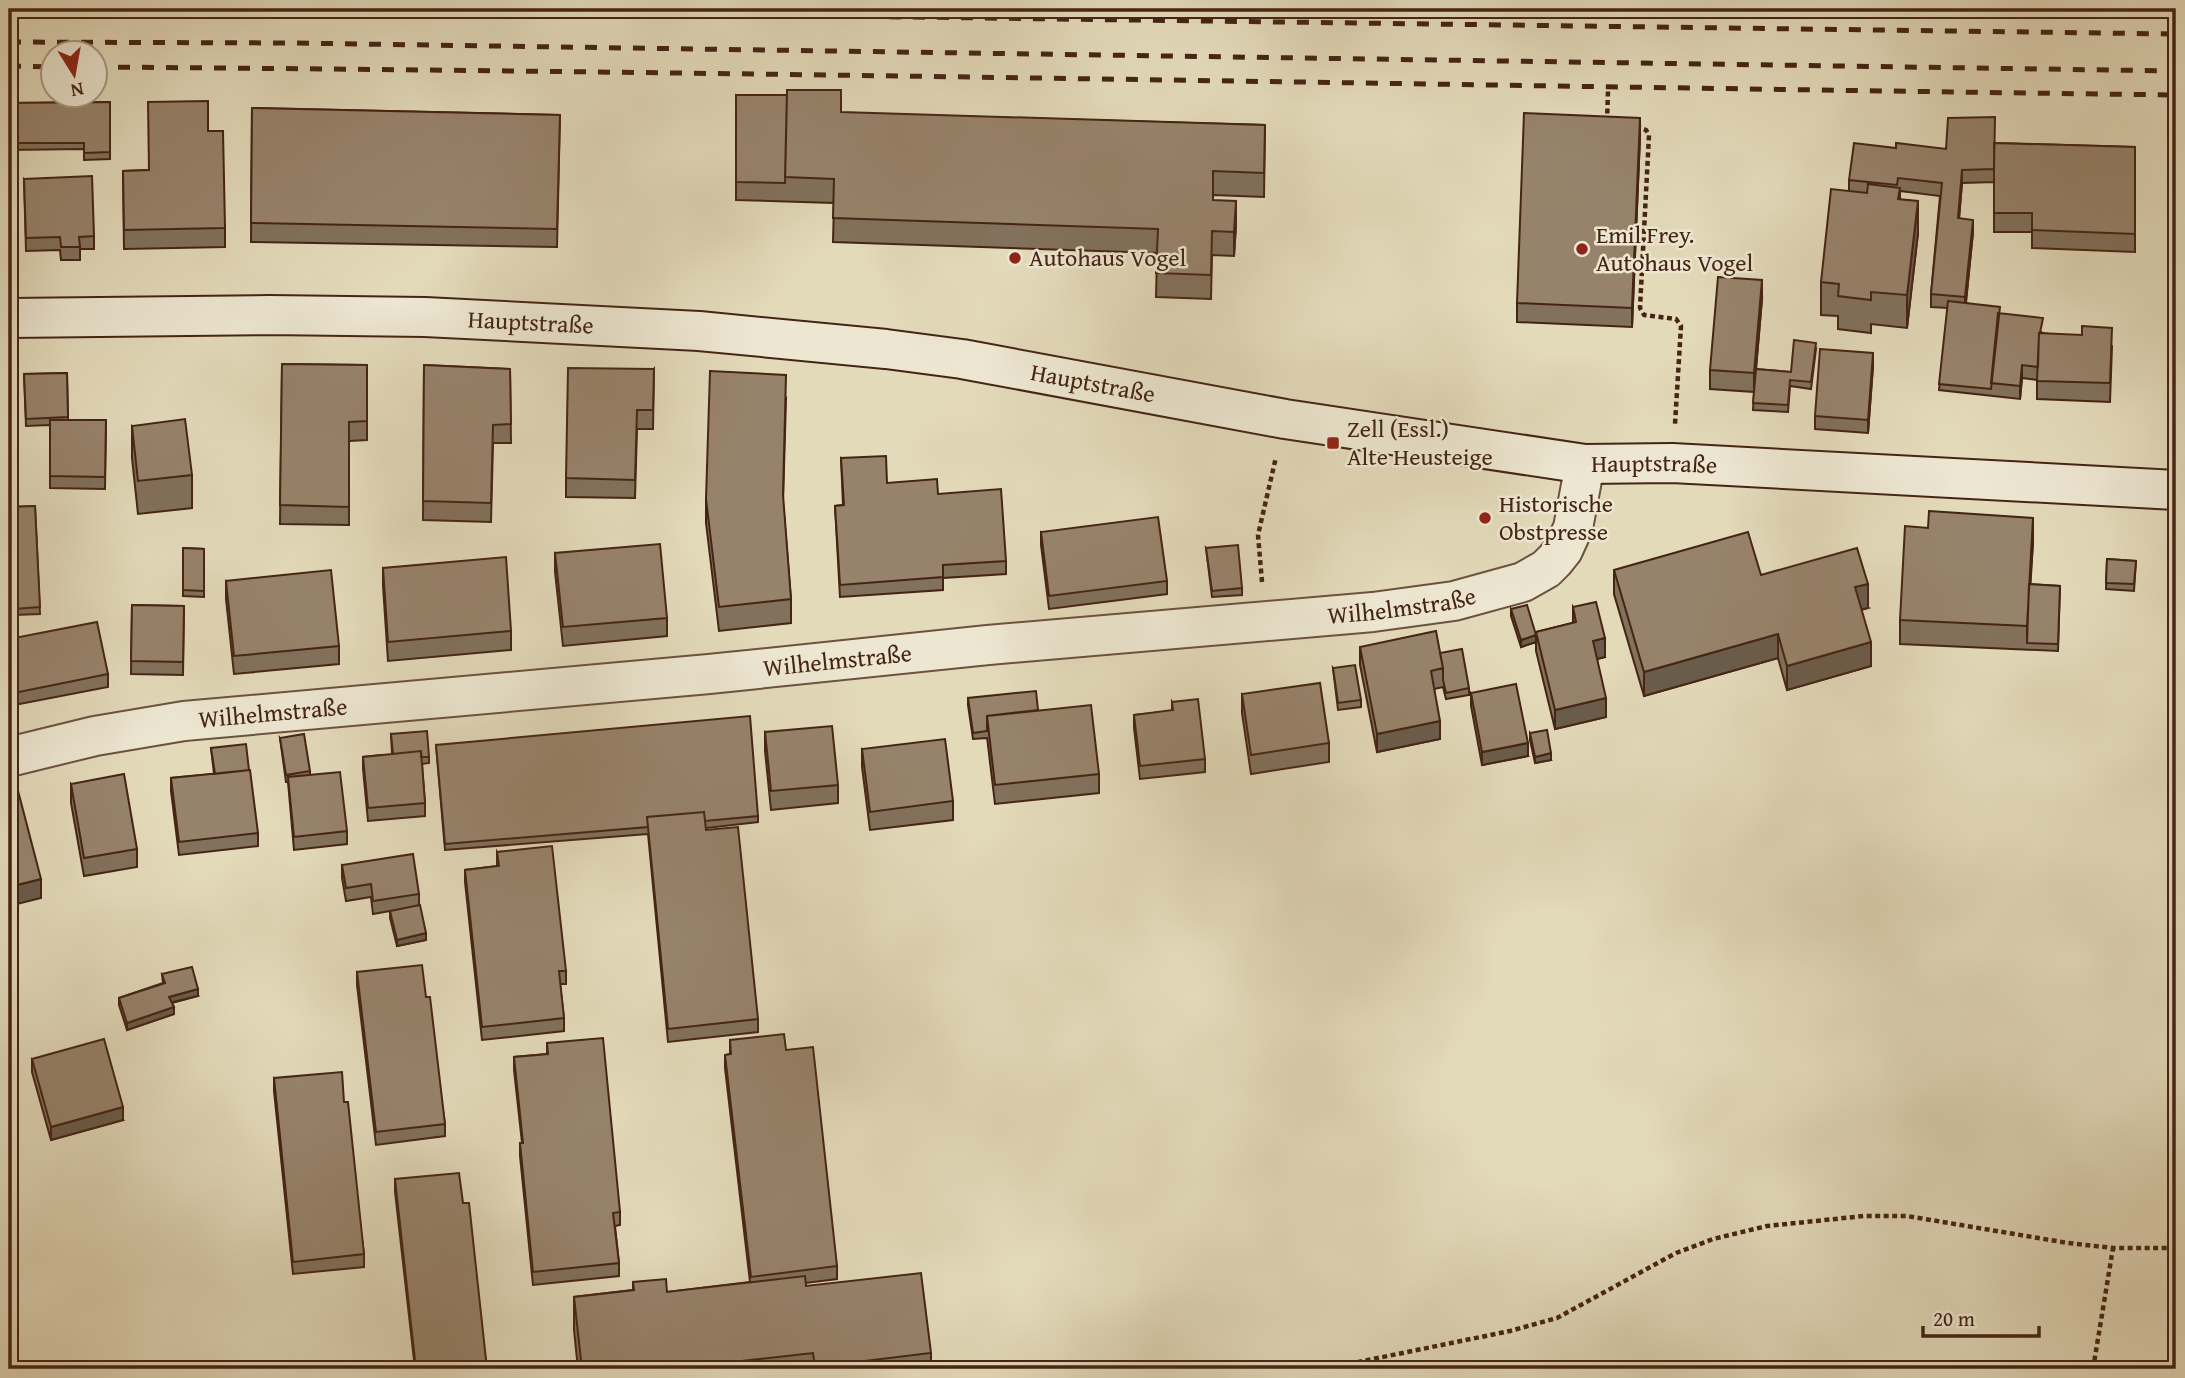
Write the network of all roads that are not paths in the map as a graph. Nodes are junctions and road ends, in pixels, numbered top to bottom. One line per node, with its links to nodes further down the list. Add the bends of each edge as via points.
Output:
1 (9, 318): 2 (main road, Hauptstraße, via 425,317 724,333 962,359 1285,419)
2 (1585, 464): 3 (main road, Hauptstraße, via 1672,463); 4 (main road, Wilhelmstraße, via 1578,511 1563,551 1546,569 1523,582 1478,596 1413,608 184,721)
3 (2176, 490)
4 (9, 757)

